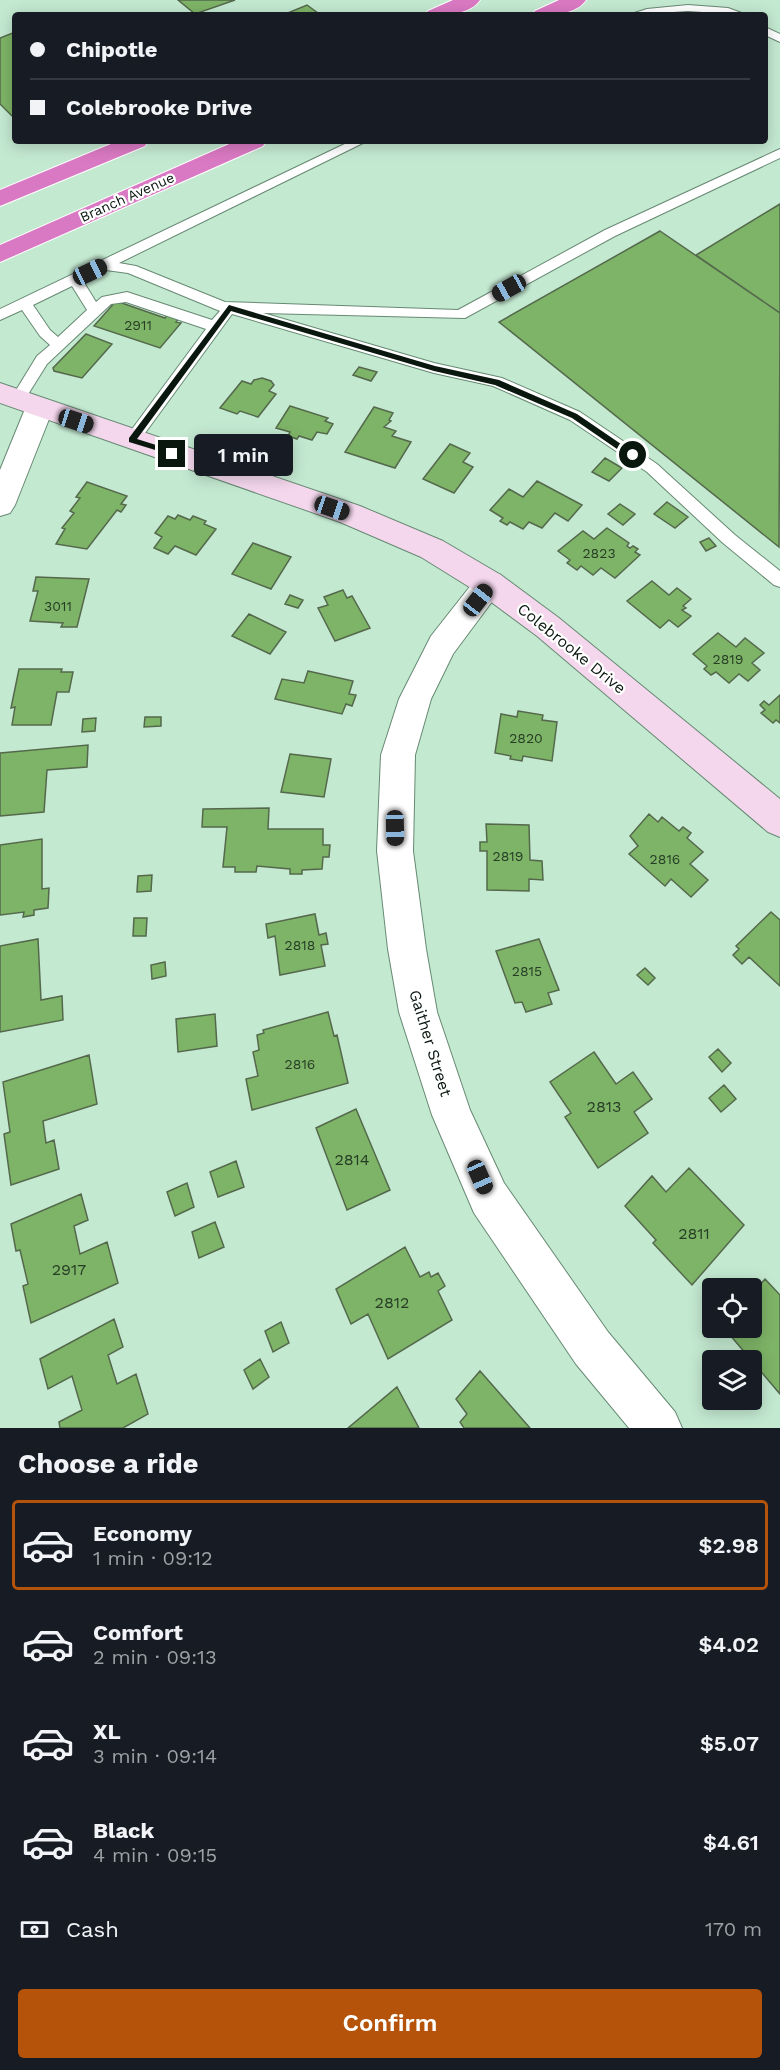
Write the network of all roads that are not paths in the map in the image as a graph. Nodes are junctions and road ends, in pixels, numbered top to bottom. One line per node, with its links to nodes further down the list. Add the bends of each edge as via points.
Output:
1 (470, 0): 3 (highway)
2 (575, 1): 4 (highway)
3 (442, 12)
4 (549, 12)
5 (655, 12): 6 (lane, via 684,8)
6 (728, 12)
7 (130, 144): 11 (highway)
8 (248, 144): 12 (highway, Branch Avenue)
9 (355, 144): 13 (lane)
10 (780, 153): 16 (lane, via 610,233 460,315)
11 (0, 199)
12 (0, 254)
13 (105, 265): 14 (lane); 16 (lane, via 131,269)
14 (75, 279): 15 (lane); 17 (lane)
15 (24, 303): 18 (lane); 20 (lane)
16 (229, 308): 19 (lane); 24 (lane, via 434,368 497,382 574,416 652,468)
17 (94, 310): 19 (lane, via 107,300 127,297); 20 (lane)
18 (0, 315)
19 (214, 326): 22 (lane)
20 (58, 344): 21 (lane, via 42,360)
21 (19, 400): 22 (street, Colebrooke Drive); 23 (street)
22 (132, 440): 25 (street, Colebrooke Drive, via 350,514 432,549)
23 (0, 506)
24 (779, 579)
25 (490, 584): 26 (street, Colebrooke Drive, via 548,627); 27 (street, Gaither Street, via 442,645 415,699 398,755 395,851 418,1012 452,1115 489,1198 592,1348)
26 (780, 821)
27 (658, 1428)

